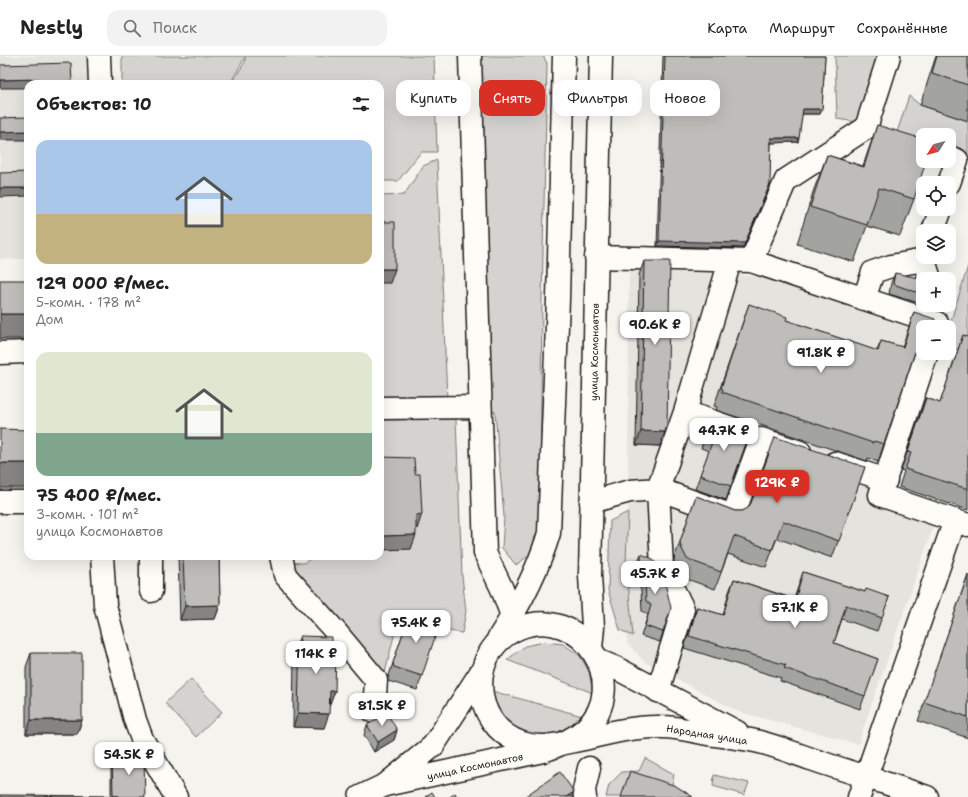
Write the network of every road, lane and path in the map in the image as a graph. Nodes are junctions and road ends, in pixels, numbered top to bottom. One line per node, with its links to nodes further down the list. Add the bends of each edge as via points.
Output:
1 (99, 56): 6 (main road)
2 (470, 56): 20 (main road)
3 (564, 56): 34 (main road, улица Космонавтов, via 558,299 548,533 539,561)
4 (601, 56): 11 (main road, улица Космонавтов)
5 (889, 56): 7 (main road)
6 (100, 80)
7 (866, 128): 8 (main road); 13 (main road, via 786,180)
8 (888, 136)
9 (958, 159): 10 (main road)
10 (952, 176)
11 (596, 258): 12 (main road); 28 (main road, улица Космонавтов)
12 (730, 260): 13 (main road); 22 (main road)
13 (751, 261): 15 (main road)
14 (926, 265): 15 (main road, via 891,266 873,272)
15 (864, 299): 16 (main road)
16 (926, 316)
17 (24, 352): 18 (main road)
18 (0, 353)
19 (925, 360): 24 (main road)
20 (480, 407): 21 (main road); 34 (main road, via 485,553)
21 (384, 408)
22 (685, 412): 23 (main road); 25 (main road)
23 (761, 440): 24 (main road); 25 (main road, via 733,516)
24 (886, 480): 29 (main road, via 880,495)
25 (658, 489): 28 (main road, via 630,491); 37 (main road, via 662,567 683,609)
26 (0, 502): 27 (main road)
27 (24, 502)
28 (591, 502): 35 (main road, улица Космонавтов, via 590,575)
29 (961, 522): 43 (main road)
30 (102, 560): 44 (main road, via 105,604 135,720 142,739)
31 (151, 560): 33 (main road)
32 (282, 560): 38 (main road, via 284,576 376,680)
33 (151, 591)
34 (512, 616): 36 (main road, улица Космонавтов)
35 (595, 654): 36 (main road, via 574,632 538,623 520,627 505,635); 37 (main road, Народная улица); 40 (main road, via 603,677 599,708 585,730)
36 (485, 662): 40 (main road, via 480,683 481,693 486,711 498,729 523,744 543,747); 42 (main road, улица Космонавтов, via 433,746)
37 (658, 691): 39 (main road, Народная улица)
38 (374, 712)
39 (756, 741): 40 (main road, Народная улица, via 662,727 615,732); 43 (main road, Народная улица)
40 (564, 743): 42 (main road, улица Космонавтов, via 543,751)
41 (589, 768): 46 (main road)
42 (385, 785): 45 (main road, улица Космонавтов)
43 (862, 787): 47 (main road, Народная улица)
44 (176, 797)
45 (360, 797)
46 (585, 797)
47 (927, 797)

